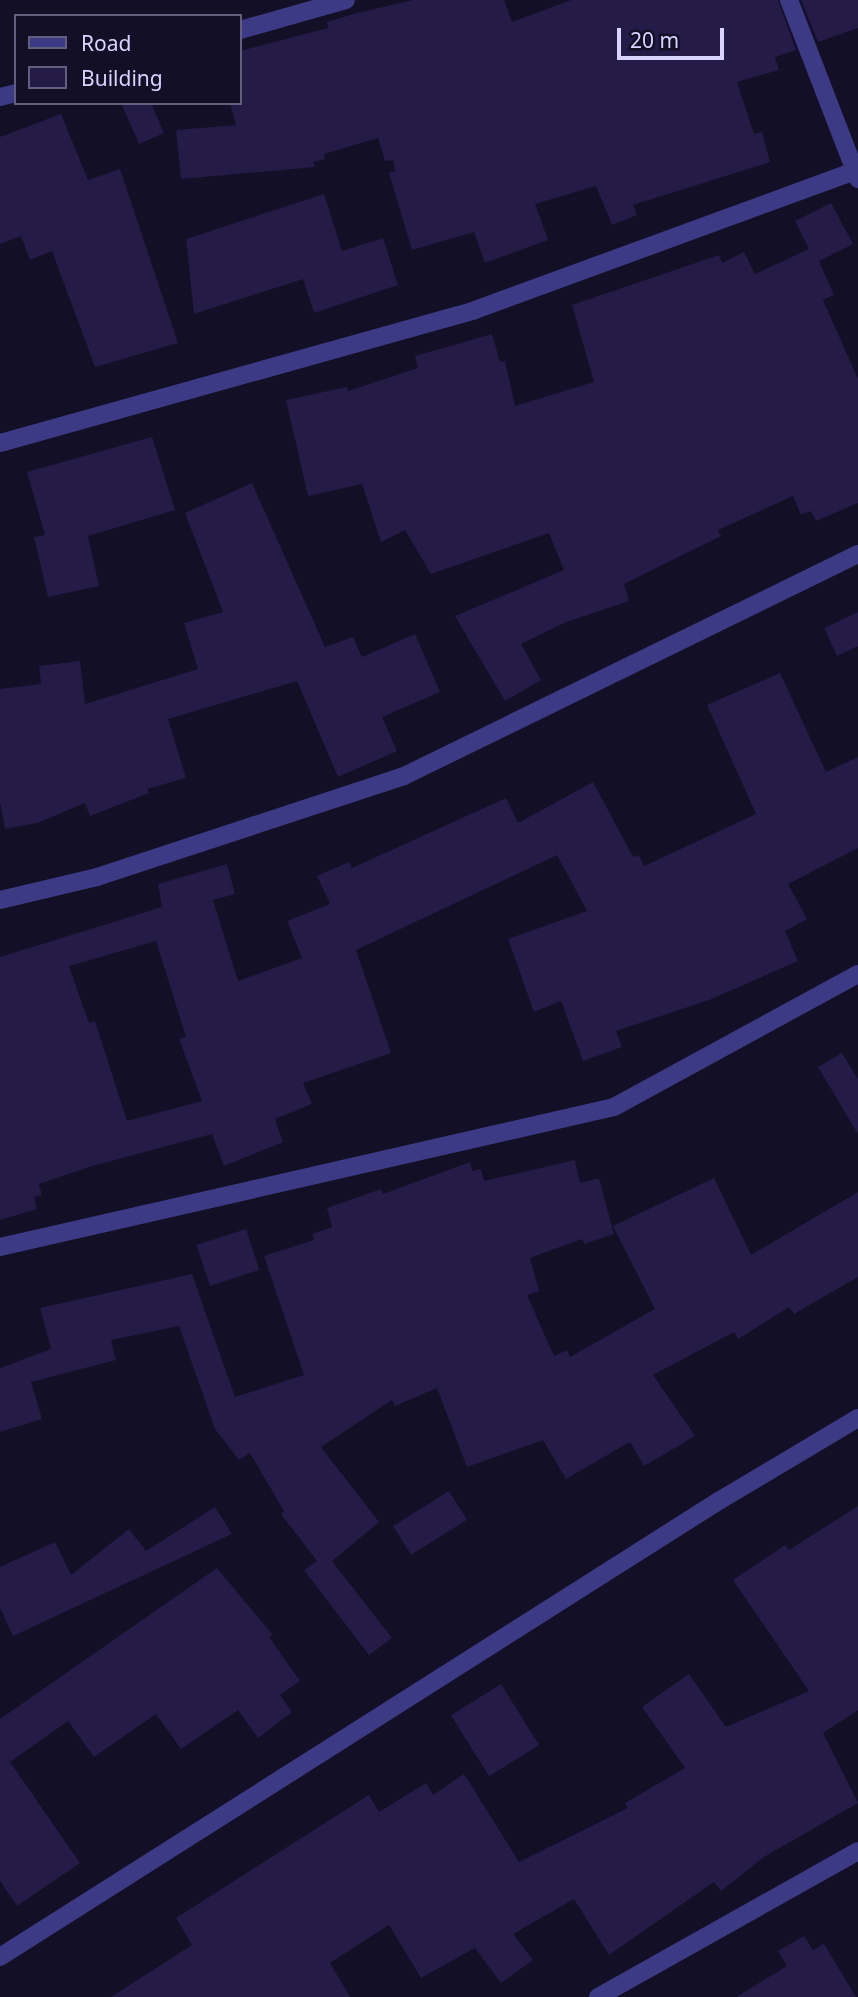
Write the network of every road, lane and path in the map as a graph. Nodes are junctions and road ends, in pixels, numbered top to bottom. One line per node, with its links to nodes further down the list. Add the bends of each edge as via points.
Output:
1 (346, 0): 3 (street)
2 (789, 0): 4 (street)
3 (242, 29)
4 (857, 173): 5 (street, via 475,310)
5 (0, 443)
6 (858, 554): 7 (street, via 404,776 96,877)
7 (0, 900)
8 (858, 974): 9 (street, via 614,1107)
9 (0, 1247)
10 (858, 1418): 12 (street, via 717,1502)
11 (858, 1851): 13 (street)
12 (0, 1956)
13 (598, 1997)

